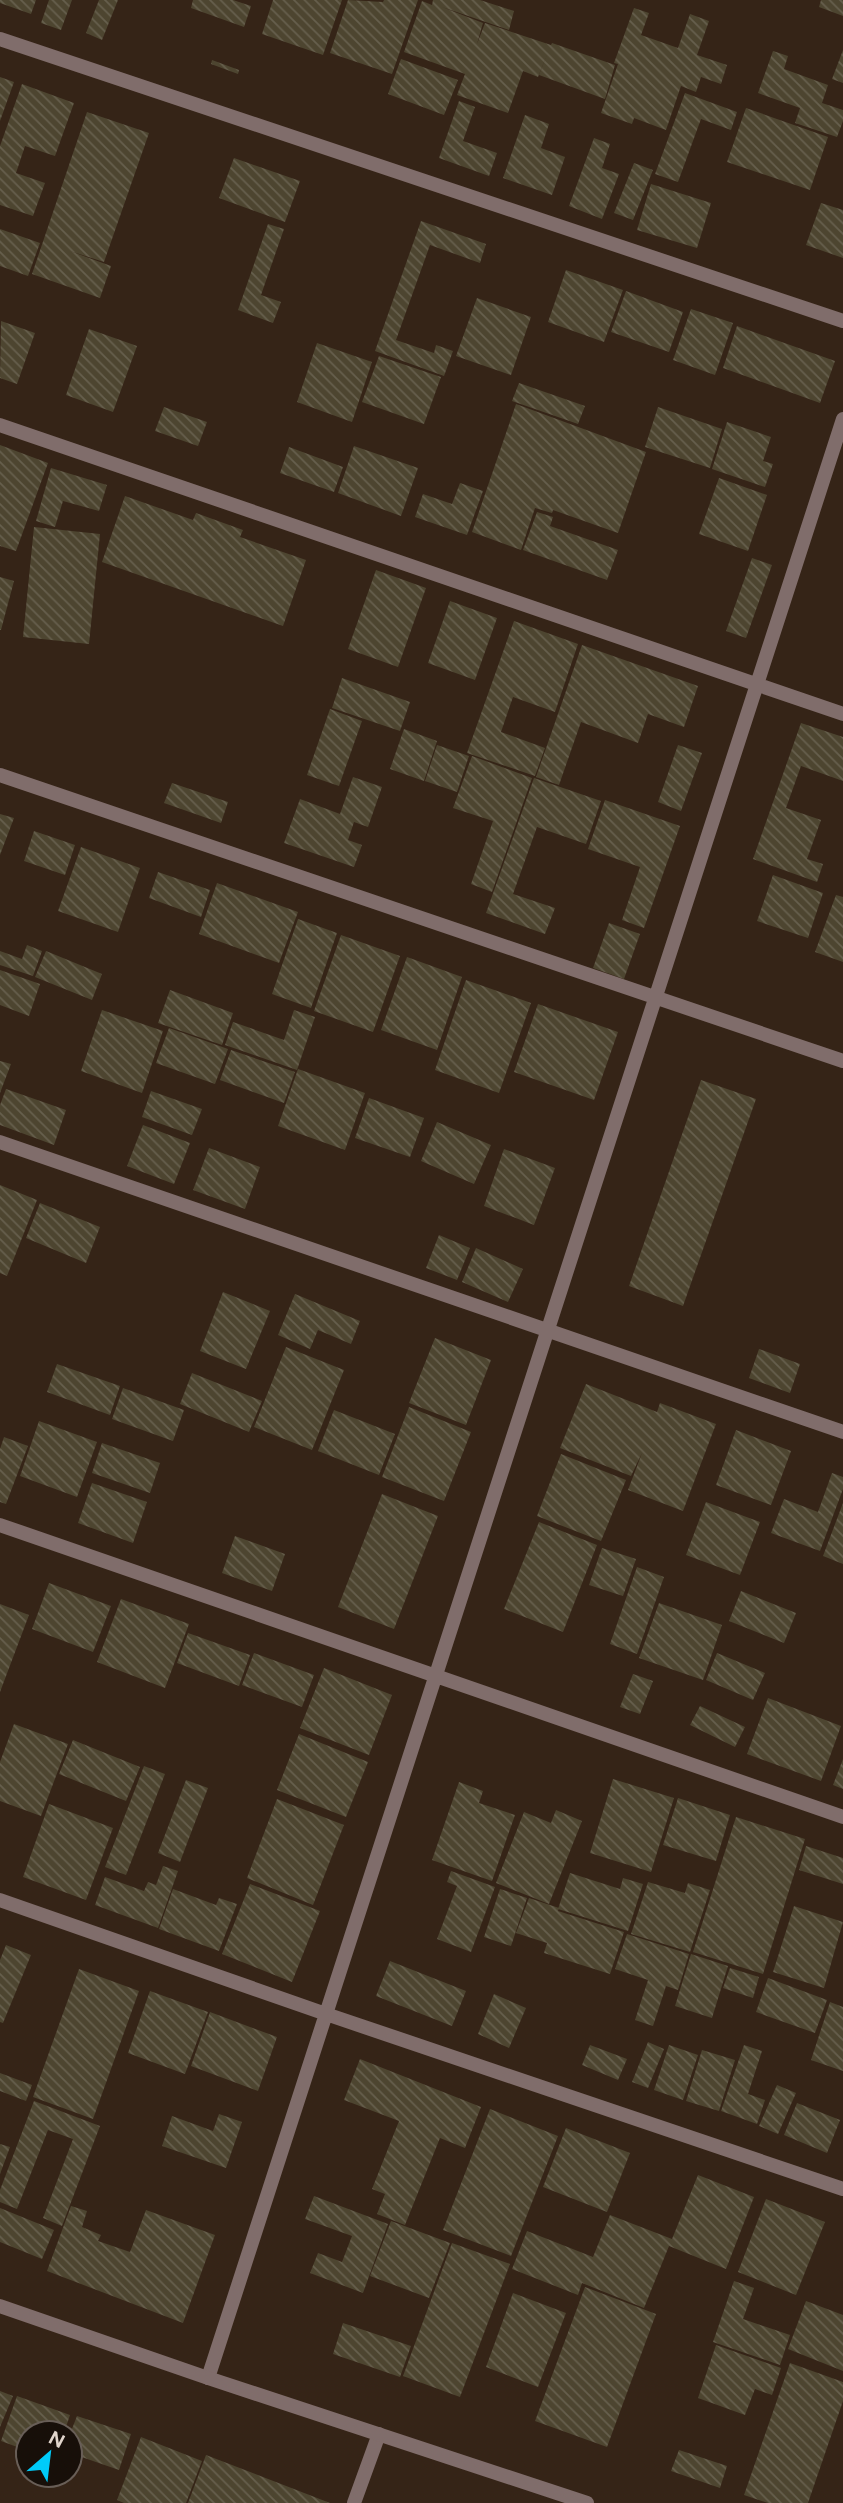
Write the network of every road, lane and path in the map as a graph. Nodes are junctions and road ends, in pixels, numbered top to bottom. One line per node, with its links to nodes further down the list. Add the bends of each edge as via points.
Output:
1 (0, 39): 2 (street)
2 (843, 321)
3 (843, 419): 5 (street)
4 (0, 425): 5 (street)
5 (757, 686): 6 (street); 8 (street)
6 (843, 714)
7 (0, 775): 8 (street)
8 (656, 997): 9 (street); 11 (street)
9 (843, 1061)
10 (0, 1142): 11 (street)
11 (548, 1329): 12 (street); 14 (street)
12 (843, 1432)
13 (0, 1525): 14 (street)
14 (436, 1676): 15 (street); 17 (street)
15 (843, 1817)
16 (0, 1900): 17 (street)
17 (326, 2014): 18 (street); 20 (street)
18 (843, 2189)
19 (0, 2306): 20 (street)
20 (208, 2378): 21 (street)
21 (379, 2434): 22 (street); 23 (street)
22 (354, 2503)
23 (587, 2503)

